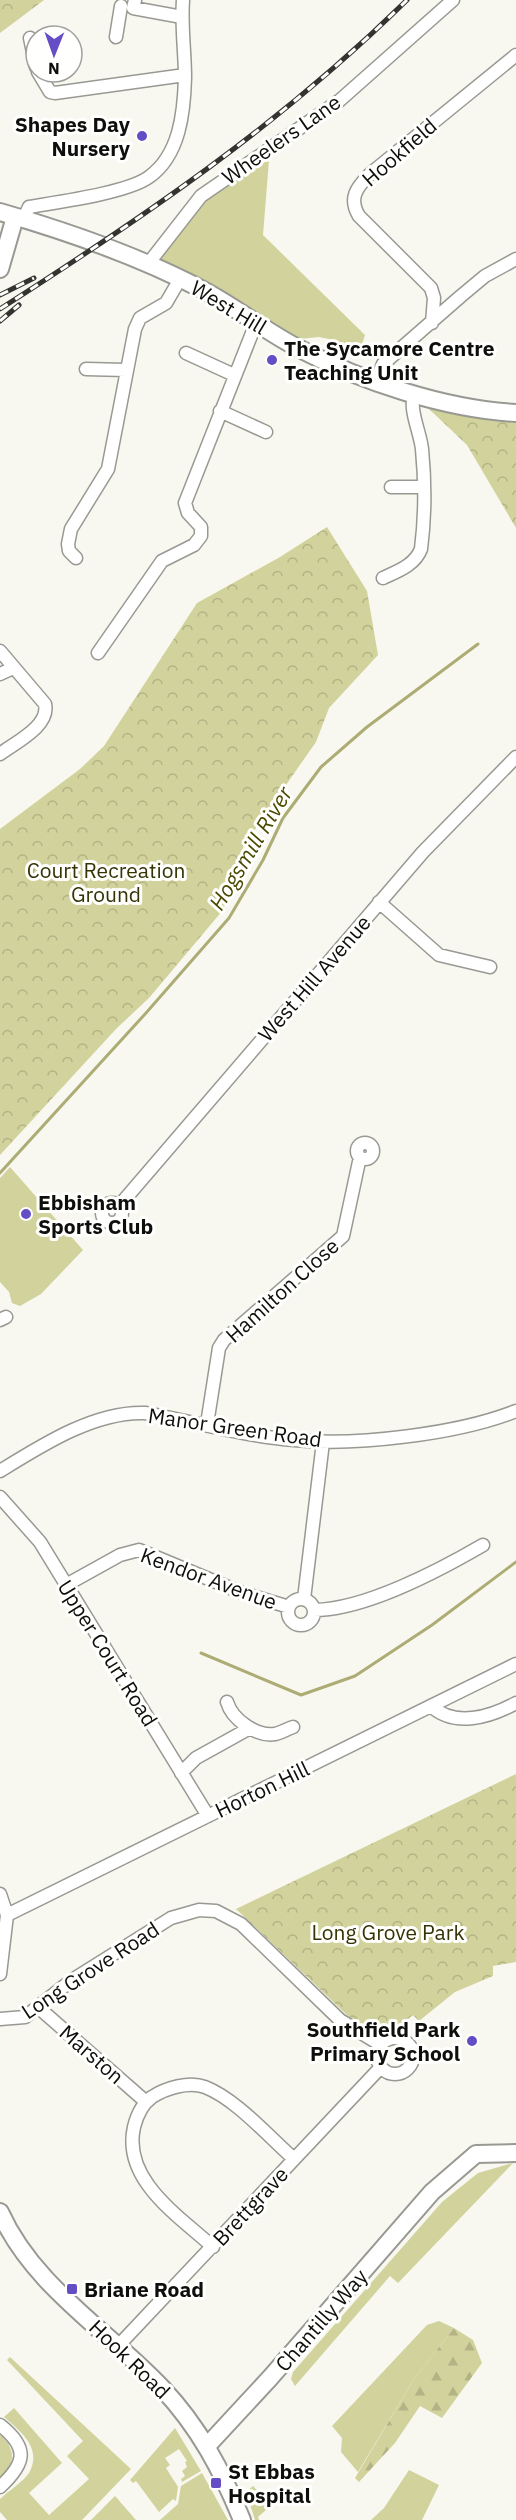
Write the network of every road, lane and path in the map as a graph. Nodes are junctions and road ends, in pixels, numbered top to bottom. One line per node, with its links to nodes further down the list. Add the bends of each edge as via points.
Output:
1 (183, 0): 4 (street)
2 (453, 0): 11 (street, Wheelers Lane, via 339,101 201,196)
3 (126, 5): 4 (street); 5 (street)
4 (182, 22): 7 (street)
5 (116, 37)
6 (516, 55): 14 (street, Hookfield, via 370,174 355,192 354,208 359,216)
7 (185, 75): 8 (street, via 55,93); 9 (street, via 183,116 170,151 155,172 133,184 80,199 29,207)
8 (46, 84)
9 (13, 216): 11 (main road, West Hill); 12 (main road)
10 (516, 259): 15 (street)
11 (148, 264): 13 (main road, West Hill)
12 (0, 269)
13 (180, 279): 17 (main road, West Hill); 20 (street, West Hill, via 166,303 140,318)
14 (431, 288): 15 (street, Hookfield, via 440,294); 16 (street)
15 (462, 296): 16 (street)
16 (432, 322): 22 (street, via 383,364)
17 (256, 323): 21 (street); 22 (main road, West Hill, via 301,350)
18 (186, 353): 21 (street)
19 (86, 369): 20 (street)
20 (126, 370): 29 (street, West Hill, via 108,469 69,536 69,551)
21 (234, 375): 24 (street)
22 (376, 381): 23 (main road, West Hill)
23 (414, 394): 25 (main road, West Hill, via 472,408); 27 (street, via 411,405 420,428)
24 (220, 411): 26 (street); 32 (street, via 185,503 188,513 201,527 201,536 194,545 162,561)
25 (516, 413)
26 (266, 432)
27 (422, 487): 28 (street); 30 (street, via 423,538 418,556)
28 (391, 488)
29 (76, 558)
30 (383, 578)
31 (0, 651): 33 (street)
32 (98, 653)
33 (13, 668): 34 (street); 35 (street, via 45,704 46,711 44,721)
34 (0, 674)
35 (0, 754)
36 (516, 757): 37 (street, West Hill Avenue, via 432,841)
37 (379, 902): 38 (street, via 439,955); 40 (street, West Hill Avenue)
38 (490, 967)
39 (360, 1157): 42 (street, Hamilton Close, via 343,1236 219,1348)
40 (119, 1206)
41 (516, 1411): 43 (street, Manor Green Road, via 489,1422 444,1430)
42 (207, 1424): 43 (street, Manor Green Road); 44 (street, Manor Green Road, via 123,1412 71,1433)
43 (323, 1442): 48 (street, Kendor Avenue)
44 (0, 1471)
45 (0, 1497): 47 (street, Upper Court Road, via 40,1542)
46 (483, 1545): 50 (street, Kendor Avenue, via 403,1586 336,1609)
47 (66, 1585): 49 (street, Kendor Avenue, via 120,1555 139,1550 240,1592); 57 (street, Upper Court Road)
48 (304, 1599): 49 (street, Kendor Avenue); 50 (street, Kendor Avenue, via 312,1603)
49 (289, 1606): 50 (street, Kendor Avenue, via 292,1621 299,1626 313,1617)
50 (314, 1611)
51 (516, 1664): 54 (street, Horton Hill)
52 (227, 1702): 56 (street, via 233,1715)
53 (516, 1703): 54 (street, via 463,1719 439,1714)
54 (431, 1706): 58 (street, Horton Hill)
55 (293, 1727): 56 (street, via 269,1734)
56 (250, 1728): 57 (street, via 196,1758)
57 (181, 1773): 58 (street, Upper Court Road)
58 (208, 1816): 60 (street, Horton Hill)
59 (0, 1894): 60 (street)
60 (8, 1915): 61 (street)
61 (0, 1974)
62 (39, 2007): 63 (street, Long Grove Road, via 25,2017); 64 (street, Long Grove Road, via 72,1980 171,1918 199,1910 216,1911 241,1924 340,2020); 66 (street, Marston)
63 (0, 2019)
64 (381, 2045): 65 (street, via 377,2057); 65 (street, via 389,2039 401,2039 413,2055 410,2066 402,2073)
65 (381, 2067): 68 (street, Brettgrave)
66 (145, 2102): 68 (street, via 180,2086 203,2086 227,2100); 71 (street, via 133,2130 135,2166 146,2184)
67 (516, 2153): 74 (main road, Chantilly Way, via 479,2153 432,2192)
68 (294, 2159): 71 (street, Brettgrave)
69 (0, 2212): 70 (main road, Hook Road)
70 (4, 2234): 72 (main road, Hook Road, via 32,2266)
71 (213, 2247): 72 (street, Brettgrave)
72 (119, 2345): 74 (main road, Hook Road, via 163,2389)
73 (0, 2424): 75 (street, via 16,2437 21,2453 15,2473)
74 (207, 2446): 76 (main road, Hook Road)
75 (0, 2487)
76 (242, 2520)

